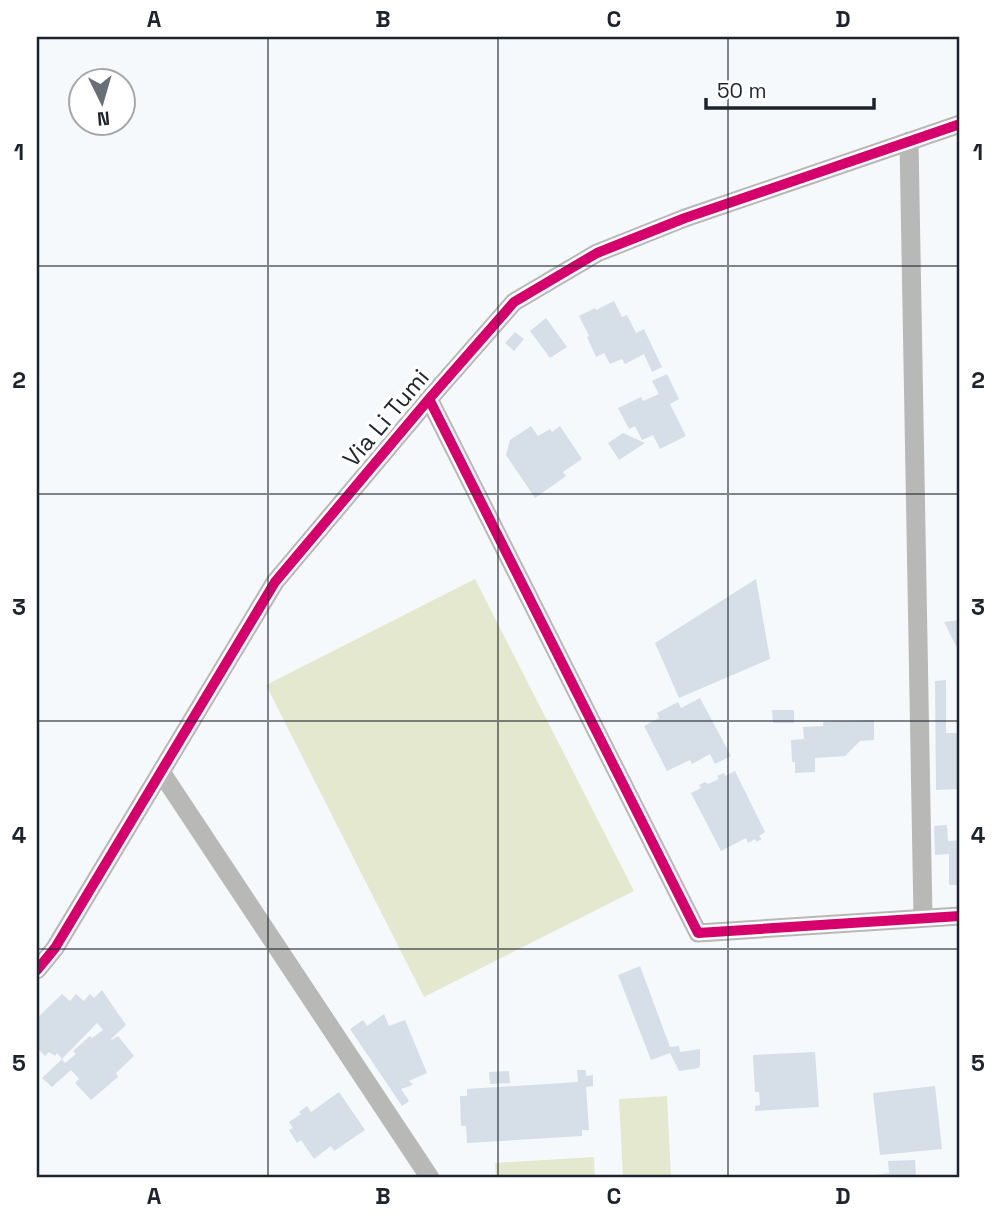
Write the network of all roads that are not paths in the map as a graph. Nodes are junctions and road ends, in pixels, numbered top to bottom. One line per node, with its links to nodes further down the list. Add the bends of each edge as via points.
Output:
1 (960, 124): 2 (street, Via Li Tumi)
2 (909, 141): 3 (street, Via Li Tumi, via 597,253 514,302); 6 (street)
3 (429, 399): 4 (street, Via Li Tumi, via 275,582); 6 (street, via 698,933)
4 (161, 772): 7 (street, Via Li Tumi, via 55,948); 8 (street)
5 (960, 916): 6 (street)
6 (923, 918)
7 (37, 970)
8 (430, 1178)

